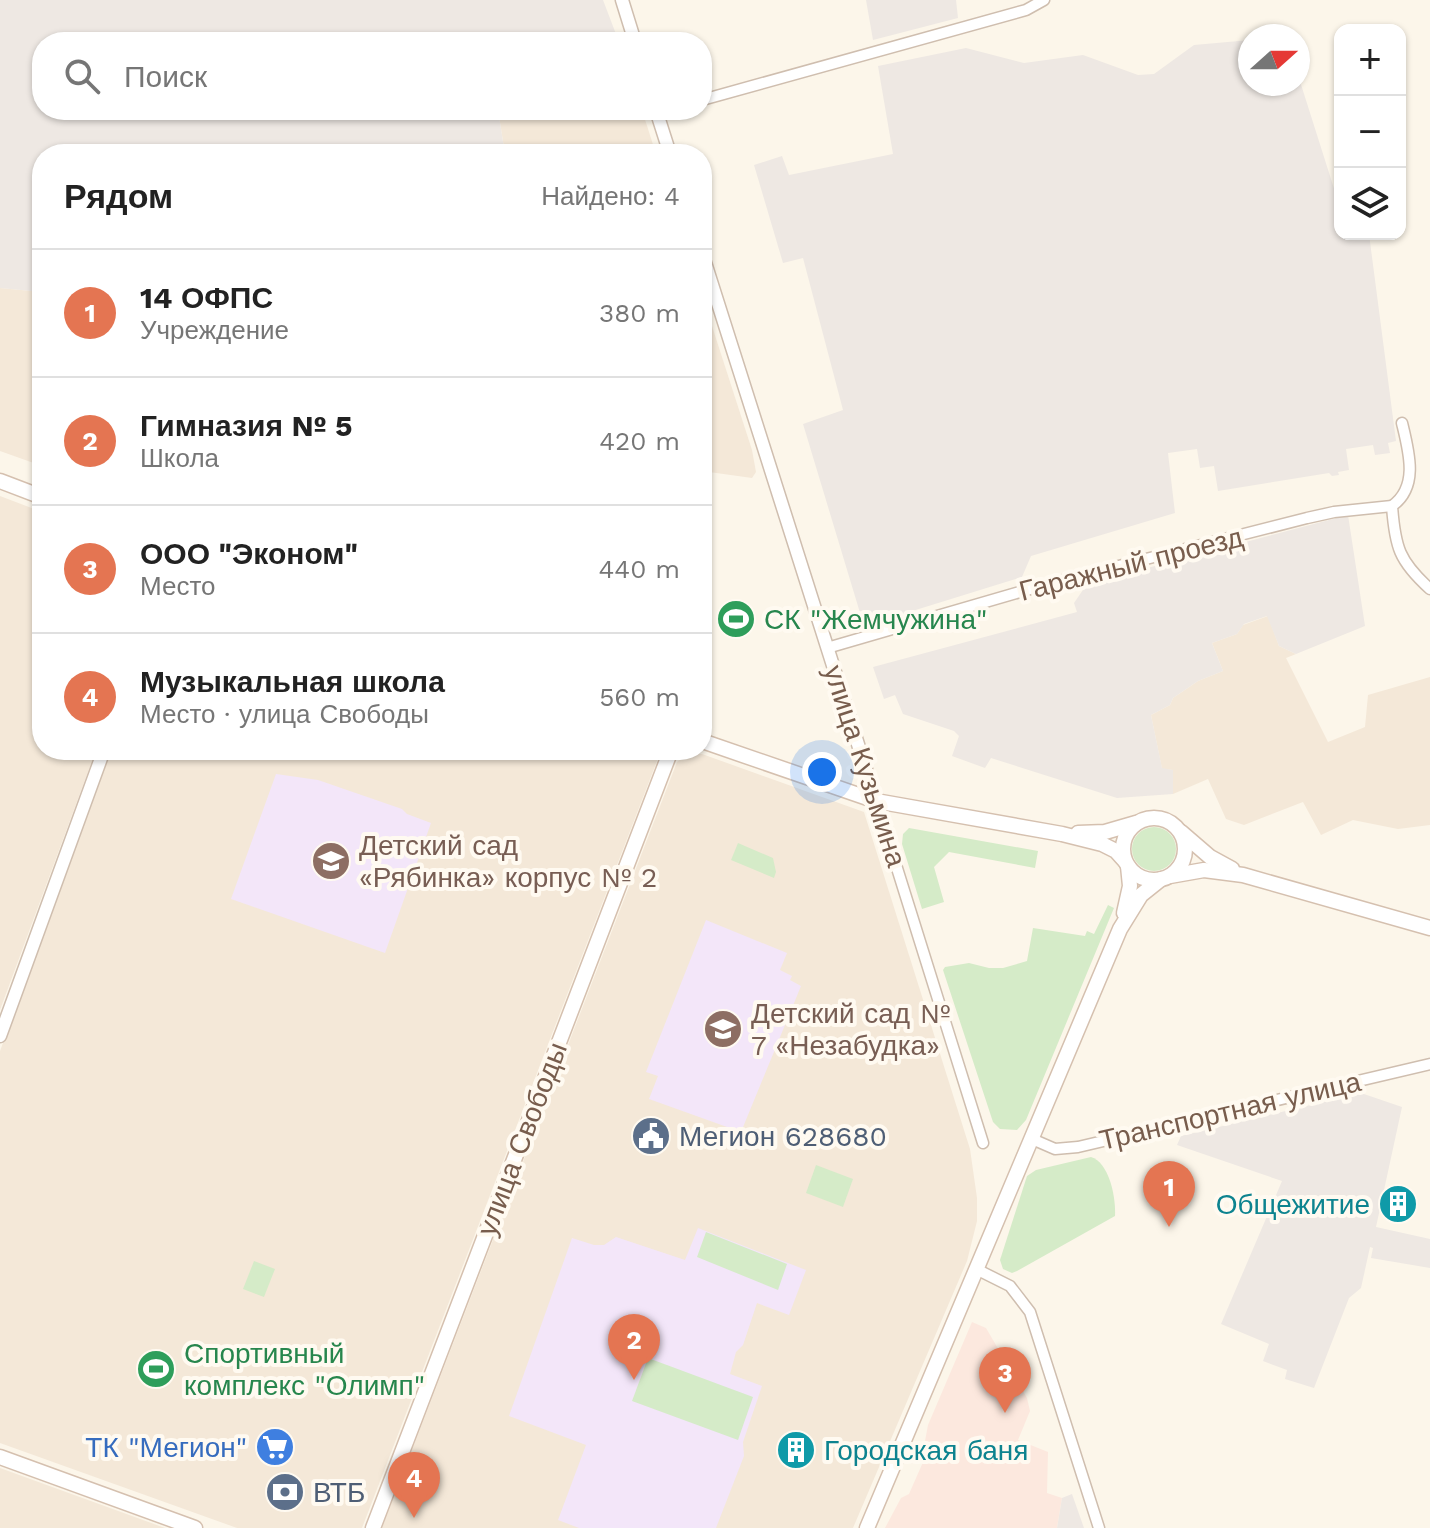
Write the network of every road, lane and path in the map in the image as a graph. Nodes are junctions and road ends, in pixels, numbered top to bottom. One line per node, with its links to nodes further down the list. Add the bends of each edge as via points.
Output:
1 (622, 0): 3 (street)
2 (1044, 0): 4 (street, via 1026,10)
3 (632, 32)
4 (712, 97)
5 (662, 120): 6 (street)
6 (668, 144)
7 (712, 285): 13 (street, улица Кузьмина)
8 (1402, 423): 11 (street, via 1410,475 1404,496)
9 (0, 481): 10 (main road)
10 (32, 493)
11 (1392, 506): 12 (street, via 1399,553); 13 (street, Гаражный проезд, via 1307,518 1044,585)
12 (1430, 589)
13 (827, 648): 17 (street, улица Кузьмина)
14 (712, 744): 17 (main road)
15 (100, 760): 26 (street)
16 (667, 760): 33 (main road, улица Свободы)
17 (876, 801): 20 (main road); 29 (street, улица Кузьмина)
18 (1138, 821): 19 (main road, via 1158,818); 20 (main road, via 1105,832); 21 (main road, via 1124,839)
19 (1175, 826): 22 (main road, via 1210,857); 23 (main road, via 1185,850 1181,865)
20 (1062, 834): 21 (main road, via 1102,844)
21 (1126, 864): 23 (main road, via 1142,878); 25 (main road, via 1130,886)
22 (1243, 875): 23 (main road, via 1204,870); 24 (main road)
23 (1165, 878): 25 (main road, via 1141,895)
24 (1430, 928)
25 (1120, 929): 28 (main road)
26 (0, 1036)
27 (1430, 1064): 28 (street, Транспортная улица, via 1078,1147 1055,1149)
28 (1032, 1139): 30 (main road)
29 (983, 1143)
30 (976, 1269): 34 (main road); 35 (street, via 1010,1286 1030,1312)
31 (0, 1457): 32 (main road)
32 (195, 1528)
33 (373, 1528)
34 (867, 1528)
35 (1099, 1528)

